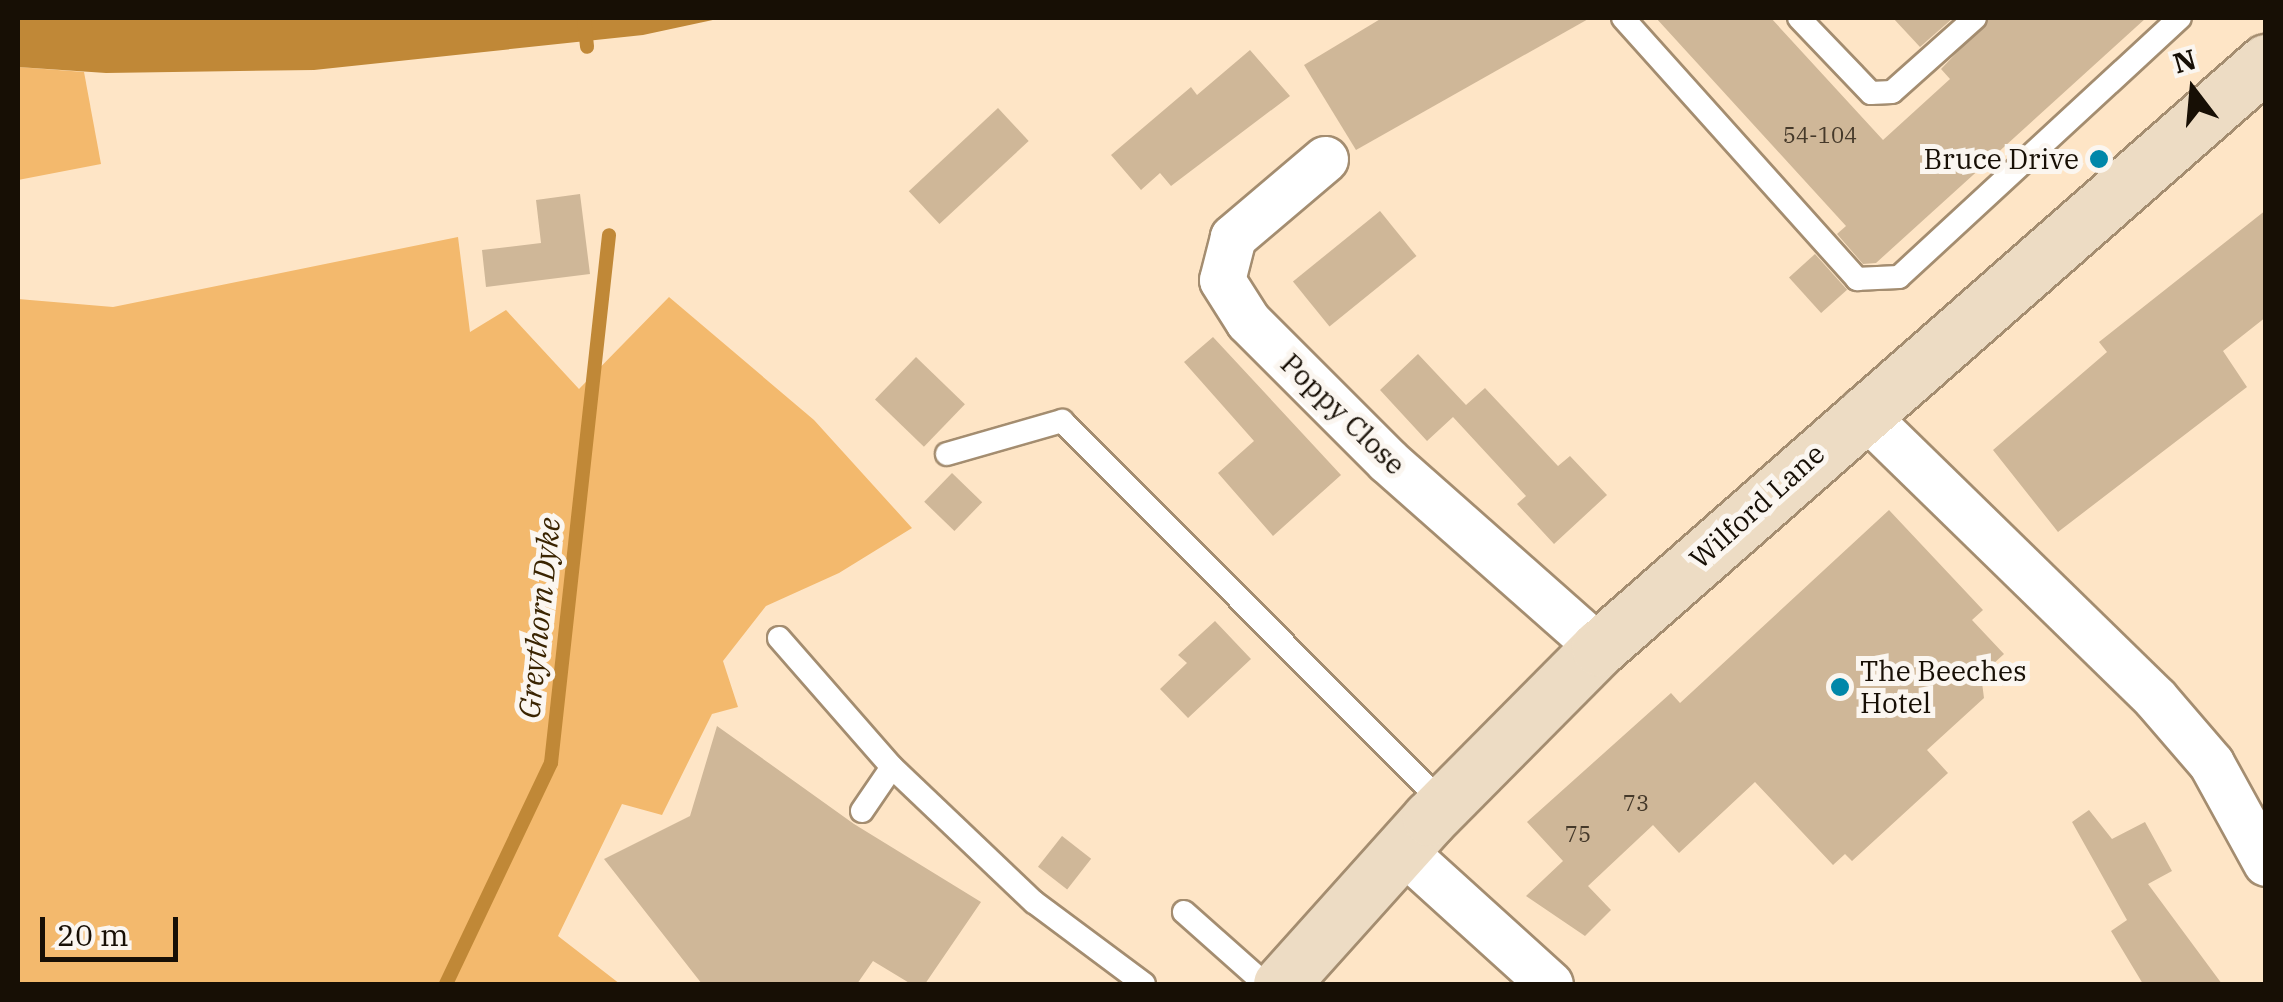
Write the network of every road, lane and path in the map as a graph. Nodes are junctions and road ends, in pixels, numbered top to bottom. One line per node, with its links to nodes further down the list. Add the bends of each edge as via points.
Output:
1 (1623, 18): 4 (lane, via 1857,279 1899,278)
2 (1799, 18): 3 (lane, via 1871,94 1892,92)
3 (1976, 18)
4 (2180, 18)
5 (2266, 62): 7 (main road, Wilford Lane)
6 (1325, 159): 10 (street, Poppy Close, via 1233,238 1222,280 1248,321 1388,461)
7 (1861, 411): 10 (main road, Wilford Lane); 15 (street, via 2156,698 2211,763)
8 (946, 454): 12 (lane, via 1062,421)
9 (779, 638): 11 (lane)
10 (1599, 648): 12 (main road, Wilford Lane)
11 (892, 767): 13 (lane); 17 (lane, via 1034,902)
12 (1444, 804): 14 (main road, Wilford Lane)
13 (862, 810)
14 (1400, 849): 19 (main road, Wilford Lane); 20 (street)
15 (2266, 862)
16 (1184, 912): 18 (lane)
17 (1144, 984)
18 (1265, 984)
19 (1281, 984)
20 (1550, 984)

